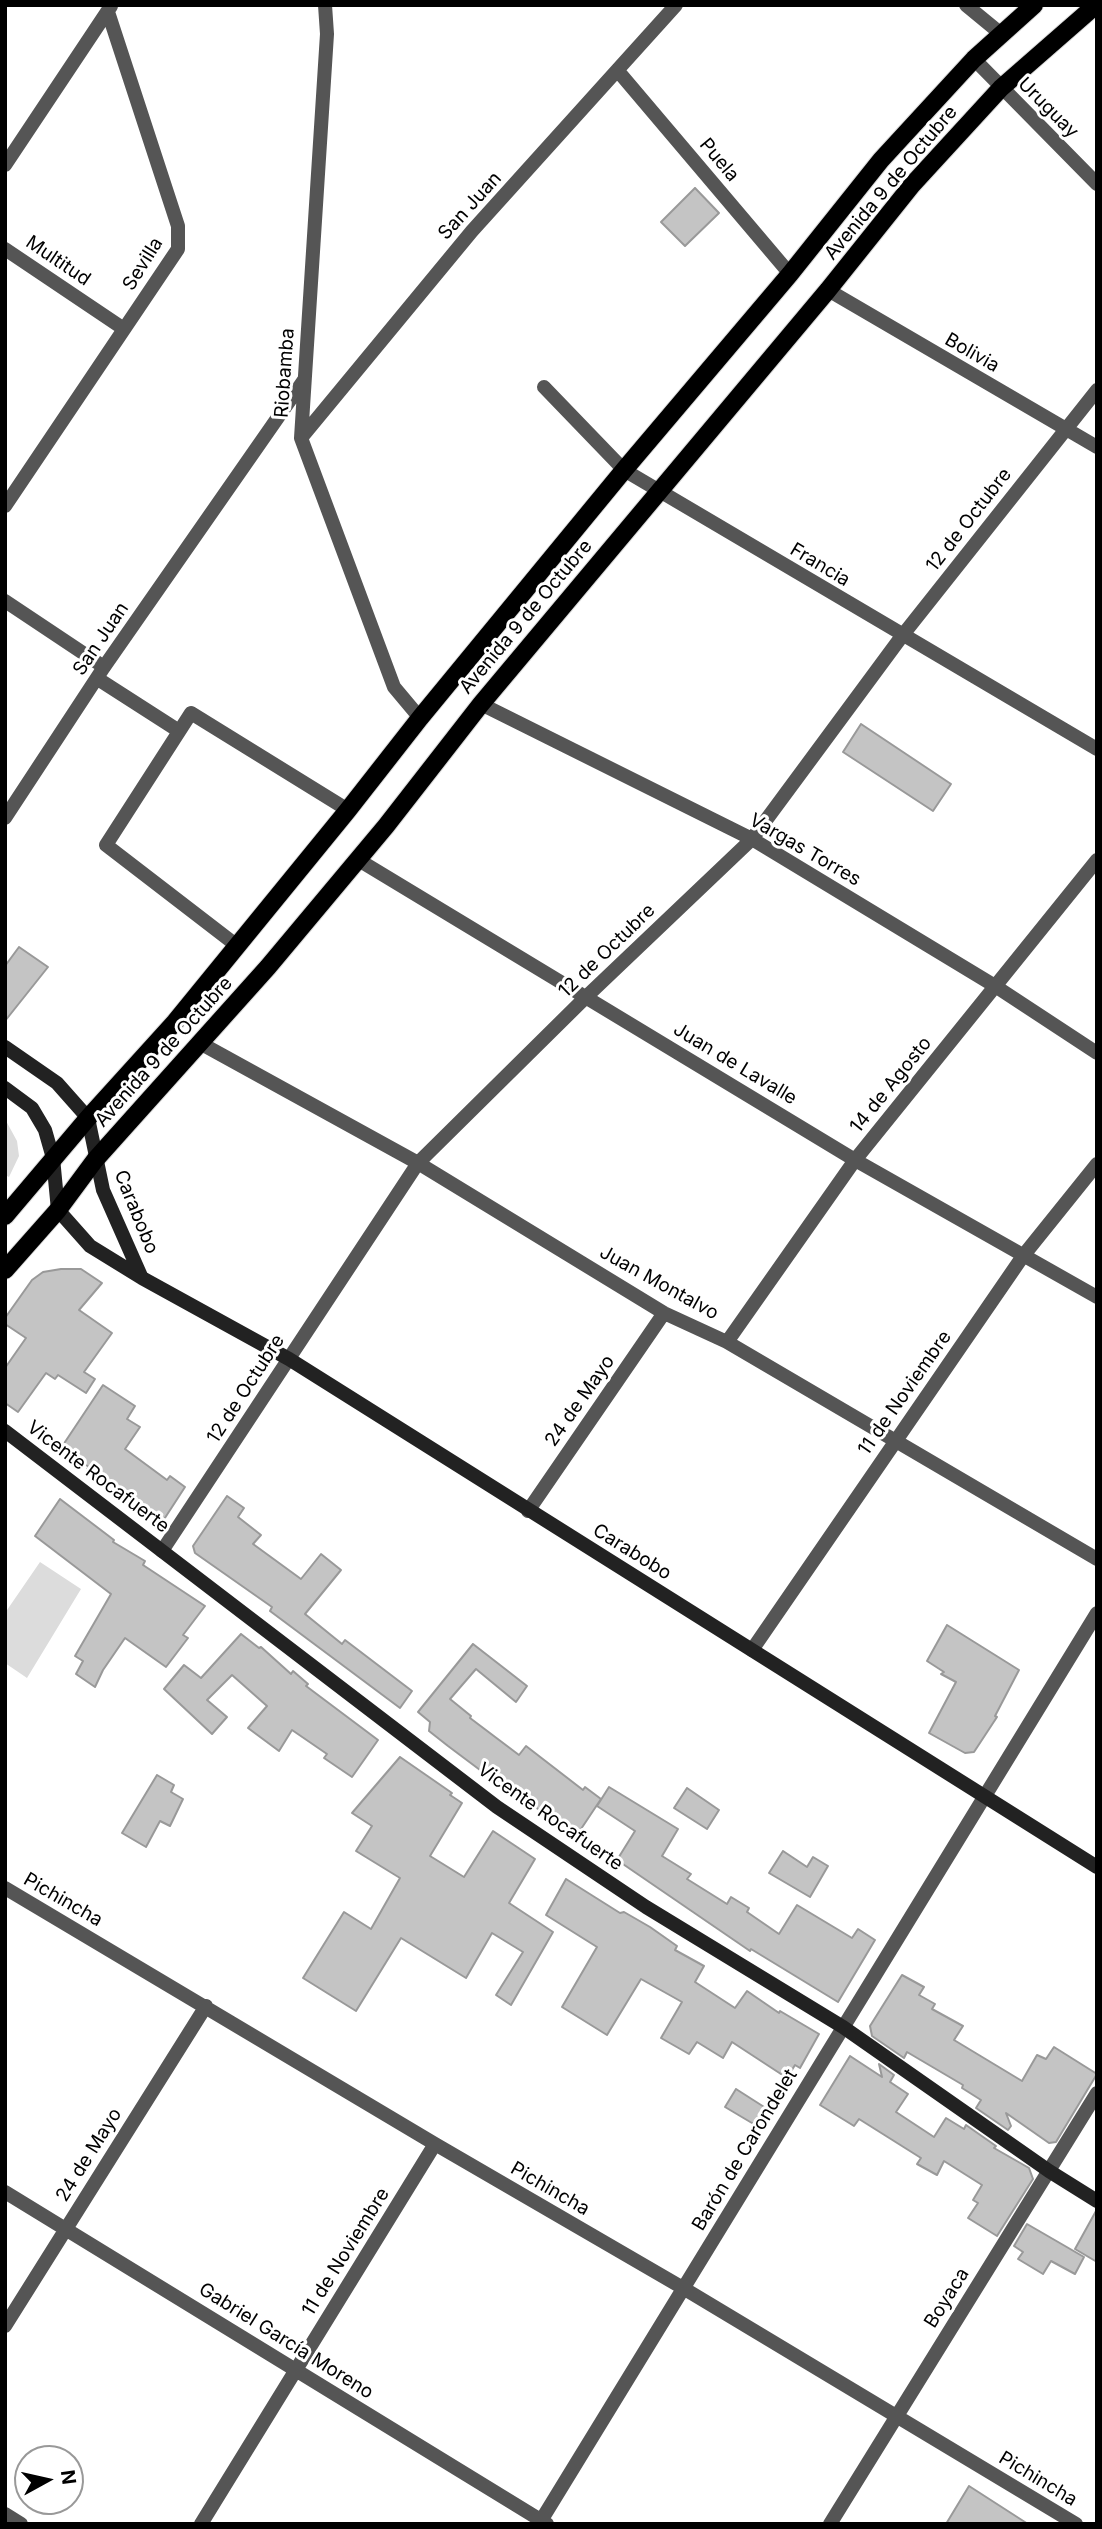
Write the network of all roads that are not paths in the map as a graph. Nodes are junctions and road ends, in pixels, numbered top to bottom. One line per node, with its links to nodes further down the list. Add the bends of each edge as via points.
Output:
1 (325, 5): 17 (street, Riobamba, via 327,34)
2 (676, 5): 9 (street, San Juan)
3 (966, 5): 7 (street)
4 (1034, 5): 7 (main road, Avenida 9 de Octubre)
5 (1096, 5): 10 (main road, Avenida 9 de Octubre)
6 (110, 9): 11 (street); 16 (street, Sevilla, via 179,240 178,249)
7 (1000, 33): 8 (main road, Avenida 9 de Octubre)
8 (974, 59): 10 (street, Uruguay); 14 (main road, Avenida 9 de Octubre, via 881,160)
9 (618, 71): 14 (street, Puela); 21 (street, San Juan, via 472,231)
10 (1001, 88): 12 (street, Uruguay); 15 (main road, Avenida 9 de Octubre, via 912,184)
11 (5, 165)
12 (1097, 184)
13 (5, 249): 16 (street, Multitud)
14 (790, 274): 23 (main road, Avenida 9 de Octubre)
15 (828, 290): 20 (street, Bolivia); 24 (main road, Avenida 9 de Octubre)
16 (124, 329): 25 (street, Sevilla)
17 (304, 380): 21 (street, Riobamba); 28 (street, San Juan)
18 (544, 387): 23 (street, Francia)
19 (1097, 390): 20 (street, 12 de Octubre)
20 (1065, 429): 22 (street, Bolivia); 27 (street, 12 de Octubre)
21 (301, 438): 30 (street, Riobamba, via 394,687)
22 (1097, 447)
23 (624, 470): 24 (street, Francia); 30 (main road, Avenida 9 de Octubre)
24 (657, 492): 27 (street, Francia); 29 (main road, Avenida 9 de Octubre)
25 (5, 506)
26 (5, 601): 28 (street)
27 (902, 636): 32 (street, Francia); 35 (street, 12 de Octubre)
28 (101, 673): 31 (street); 34 (street, San Juan)
29 (481, 704): 35 (street, Vargas Torres); 36 (main road, Avenida 9 de Octubre)
30 (420, 718): 33 (main road, Avenida 9 de Octubre)
31 (178, 731): 33 (street, via 191,713); 38 (street, via 106,845)
32 (1097, 749)
33 (348, 810): 38 (main road, Avenida 9 de Octubre)
34 (5, 818)
35 (751, 839): 39 (street, Vargas Torres); 40 (street, 12 de Octubre)
36 (357, 859): 40 (street, Juan de Lavalle); 41 (main road, Avenida 9 de Octubre)
37 (1097, 860): 39 (street, 14 de Agosto)
38 (236, 945): 45 (main road, Avenida 9 de Octubre, via 175,1022)
39 (995, 986): 43 (street, Vargas Torres); 48 (street, 14 de Agosto)
40 (587, 996): 48 (street, Juan de Lavalle); 49 (street, 12 de Octubre)
41 (200, 1043): 47 (main road, Avenida 9 de Octubre); 49 (street, Juan Montalvo)
42 (5, 1047): 45 (main road, via 57,1083)
43 (1097, 1053)
44 (5, 1088): 46 (main road, via 32,1108 45,1130)
45 (88, 1118): 46 (main road, Avenida 9 de Octubre); 47 (main road, Carabobo)
46 (52, 1158): 51 (main road); 52 (main road, Avenida 9 de Octubre)
47 (95, 1160): 51 (main road, Avenida 9 de Octubre); 55 (main road, Carabobo, via 103,1190)
48 (855, 1160): 53 (street, Juan de Lavalle); 58 (street, 14 de Agosto)
49 (418, 1163): 57 (street, Juan Montalvo); 59 (street, 12 de Octubre)
50 (1097, 1164): 53 (street, 11 de Noviembre)
51 (58, 1210): 54 (main road, Avenida 9 de Octubre); 55 (main road, Carabobo, via 90,1246)
52 (5, 1216)
53 (1023, 1256): 56 (street, Juan de Lavalle); 61 (street, 11 de Noviembre)
54 (5, 1270)
55 (142, 1278): 59 (main road, Carabobo)
56 (1097, 1297)
57 (664, 1313): 58 (street, Juan Montalvo); 62 (street, 24 de Mayo)
58 (727, 1342): 61 (street, Juan Montalvo)
59 (289, 1359): 62 (main road, Carabobo); 63 (street, 12 de Octubre)
60 (5, 1431): 63 (main road, Vicente Rocafuerte)
61 (894, 1442): 64 (street, Juan Montalvo); 66 (street, 11 de Noviembre)
62 (528, 1511): 66 (main road, Carabobo)
63 (162, 1550): 71 (main road, Vicente Rocafuerte, via 497,1807 646,1907)
64 (1097, 1559)
65 (1097, 1613): 67 (street, Barón de Carondelet)
66 (752, 1650): 67 (main road, Carabobo)
67 (983, 1797): 68 (main road, Carabobo); 71 (street, Barón de Carondelet)
68 (1097, 1867)
69 (5, 1888): 70 (street, Pichincha)
70 (206, 2006): 73 (street, Pichincha); 77 (street, 24 de Mayo)
71 (843, 2027): 74 (main road, Vicente Rocafuerte); 78 (street, Barón de Carondelet)
72 (1097, 2093): 74 (street, Boyaca)
73 (435, 2144): 78 (street, Pichincha); 80 (street, 11 de Noviembre)
74 (1049, 2171): 76 (main road, Vicente Rocafuerte); 81 (street, Boyaca)
75 (5, 2192): 77 (street, Gabriel García Moreno)
76 (1097, 2201)
77 (66, 2229): 79 (street, 24 de Mayo); 80 (street, Gabriel García Moreno)
78 (683, 2288): 81 (street, Pichincha); 83 (street, Barón de Carondelet)
79 (5, 2326)
80 (296, 2370): 83 (street, Gabriel García Moreno); 85 (street, 11 de Noviembre)
81 (896, 2417): 86 (street, Boyaca); 87 (street, Pichincha)
82 (5, 2514): 84 (street)
83 (542, 2523)
84 (21, 2524)
85 (201, 2524)
86 (830, 2524)
87 (1076, 2524)

